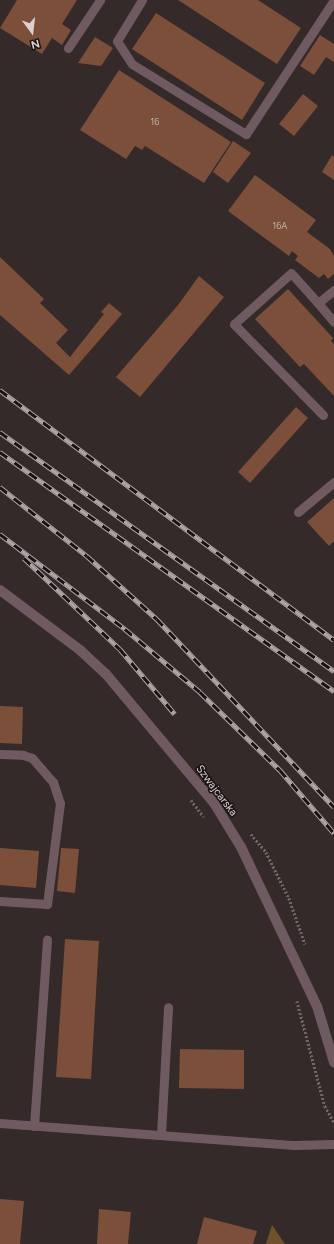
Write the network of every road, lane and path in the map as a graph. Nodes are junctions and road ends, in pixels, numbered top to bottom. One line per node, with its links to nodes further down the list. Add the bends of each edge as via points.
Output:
1 (100, 0): 4 (lane)
2 (142, 0): 3 (lane, via 117,41 132,64 246,134)
3 (334, 0)
4 (68, 48)
5 (334, 290): 6 (lane)
6 (318, 303): 7 (lane); 8 (lane, via 291,273 234,324)
7 (334, 322)
8 (323, 415)
9 (334, 482): 10 (lane)
10 (298, 512)
11 (0, 590): 19 (street, Szwajcarska, via 80,650 106,674 214,804 241,847 319,1010)
12 (0, 754): 15 (lane, via 23,754 32,758 53,782 60,803 47,904)
13 (188, 796): 14 (path)
14 (206, 820)
15 (0, 901)
16 (47, 940): 22 (lane)
17 (296, 996): 20 (path, via 323,1100)
18 (168, 1007): 23 (lane)
19 (334, 1062)
20 (334, 1122)
21 (0, 1123): 22 (lane)
22 (34, 1126): 23 (lane)
23 (161, 1134): 24 (lane, via 294,1145)
24 (334, 1144)

